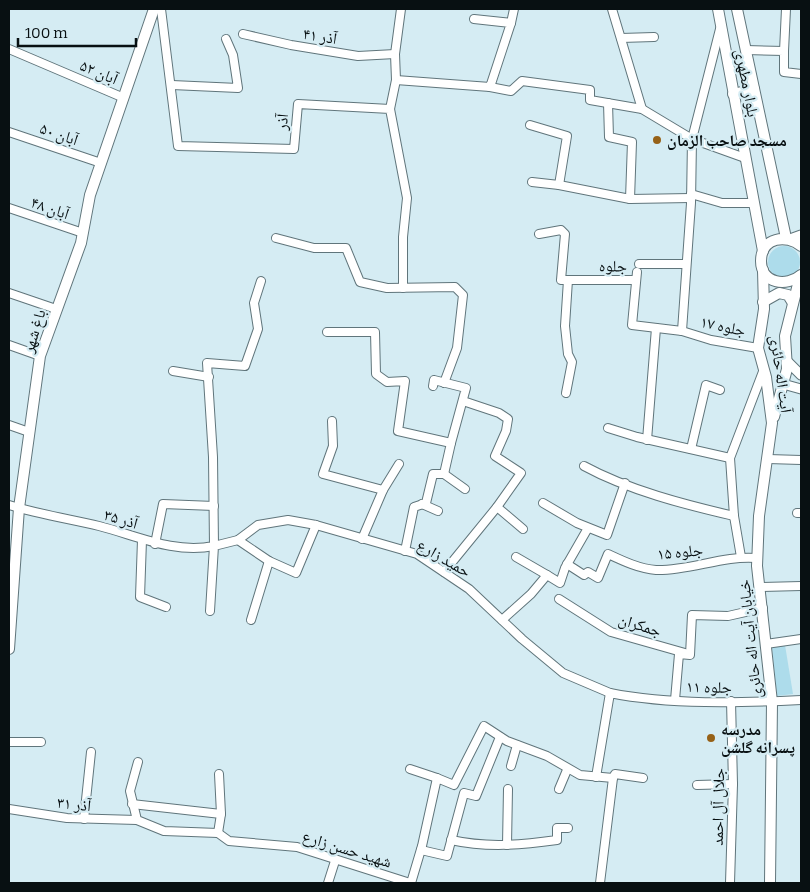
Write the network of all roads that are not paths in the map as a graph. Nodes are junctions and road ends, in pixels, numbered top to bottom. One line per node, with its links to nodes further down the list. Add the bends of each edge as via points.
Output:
1 (154, 9): 26 (main road, باغ شهر)
2 (161, 9): 22 (street)
3 (401, 9): 19 (street)
4 (514, 9): 10 (street)
5 (612, 9): 14 (street)
6 (718, 9): 11 (main road, بلوار مطهری)
7 (737, 9): 17 (main road, بلوار مطهری)
8 (786, 9): 18 (street)
9 (474, 19): 10 (street)
10 (511, 23): 23 (street)
11 (721, 26): 25 (main road, بلوار مطهری); 32 (street)
12 (243, 34): 19 (street, آذر ۴۱, via 291,46 358,56)
13 (654, 37): 14 (street)
14 (621, 38): 28 (street)
15 (226, 39): 22 (street, via 233,55 238,88)
16 (9, 49): 26 (street, آبان ۵۲)
17 (746, 50): 18 (street); 24 (main road, بلوار مطهری)
18 (784, 51): 20 (street, via 784,72)
19 (395, 54): 21 (street)
20 (801, 74)
21 (396, 80): 23 (street); 29 (street)
22 (172, 85): 29 (street, آذر, via 178,146 294,149 298,104)
23 (490, 87): 27 (street, via 511,91 522,81 590,90 590,100)
24 (754, 89): 25 (main road); 45 (main road, بلوار مطهری)
25 (733, 94): 33 (main road, بلوار مطهری)
26 (124, 98): 34 (main road, باغ شهر)
27 (608, 103): 28 (street); 38 (street, via 609,137 632,142)
28 (642, 108): 32 (street)
29 (390, 109): 54 (street, via 407,198)
30 (530, 125): 36 (street, via 567,136)
31 (9, 132): 34 (street, آبان ۵۰)
32 (692, 139): 33 (street); 37 (street)
33 (746, 158): 39 (main road, بلوار مطهری)
34 (101, 163): 41 (main road, باغ شهر)
35 (532, 182): 36 (street)
36 (559, 185): 38 (street)
37 (691, 196): 38 (street); 39 (street, via 722,203); 48 (street)
38 (630, 199)
39 (754, 203): 47 (main road, بلوار مطهری)
40 (9, 208): 41 (street, آبان ۴۸)
41 (82, 234): 58 (main road, باغ شهر)
42 (539, 234): 51 (street, via 561,230 565,234)
43 (801, 235): 45 (street)
44 (276, 238): 54 (street, via 314,248 346,248 360,282)
45 (788, 239): 46 (main road); 47 (main road, via 777,239)
46 (801, 246)
47 (763, 251): 49 (main road, بلوار مطهری)
48 (686, 264): 52 (street, جلوه, via 638,268); 60 (street)
49 (763, 270): 50 (main road, via 768,278 777,282 786,283); 56 (main road, آیت اله حائری)
50 (801, 275): 57 (main road, آیت اله حائری)
51 (565, 280): 52 (street, جلوه); 75 (street, via 565,326 572,362)
52 (636, 280): 59 (street, جلوه, via 632,325)
53 (261, 282): 69 (street, via 254,303 258,329 246,366 207,364)
54 (403, 288): 70 (street, via 455,287 463,295 457,348)
55 (9, 293): 58 (street)
56 (764, 302): 57 (main road, via 779,293 788,294); 63 (main road, آیت اله حائری)
57 (793, 303): 65 (main road, آیت اله حائری, via 785,336)
58 (56, 309): 64 (main road, باغ شهر)
59 (656, 328): 60 (street, جلوه); 82 (street)
60 (682, 331): 63 (street, جلوه ۱۷)
61 (327, 332): 83 (street, via 375,332 376,374 387,382 405,381 398,431)
62 (9, 345): 64 (street)
63 (758, 348): 67 (main road, آیت اله حائری)
64 (40, 356): 81 (main road, باغ شهر)
65 (788, 362): 68 (street); 71 (main road, آیت اله حائری)
66 (174, 371): 69 (street)
67 (765, 373): 71 (main road); 78 (main road, آیت اله حائری); 85 (street)
68 (801, 375)
69 (209, 377): 97 (street)
70 (444, 383): 72 (street, via 434,380); 76 (street, via 466,388)
71 (783, 384): 73 (street); 78 (main road, آیت اله حائری)
72 (433, 386)
73 (801, 389)
74 (720, 390): 84 (street, via 706,386)
75 (566, 393)
76 (462, 401): 83 (street); 98 (street, via 508,419 495,456 521,473)
77 (332, 421): 93 (street, via 333,446 323,474)
78 (772, 423): 86 (main road, خیابان آیت اله حائری)
79 (9, 425): 81 (street)
80 (608, 428): 82 (street)
81 (29, 432): 96 (main road, باغ شهر)
82 (647, 440): 84 (street)
83 (451, 443): 90 (street)
84 (691, 448): 85 (street)
85 (730, 458): 100 (street)
86 (768, 459): 87 (street); 112 (main road, خیابان آیت اله حائری, via 759,516)
87 (801, 460)
88 (399, 464): 93 (street)
89 (584, 466): 91 (street)
90 (444, 474): 92 (street); 95 (street, via 433,474 426,502)
91 (624, 483): 100 (street, via 675,502); 102 (street, via 608,535)
92 (465, 489)
93 (383, 490): 104 (street)
94 (543, 503): 102 (street)
95 (422, 504): 99 (street); 109 (street, via 414,507)
96 (14, 506): 105 (street, آذر ۳۵); 127 (main road, باغ شهر)
97 (214, 506): 107 (street, via 163,504); 108 (street)
98 (497, 507): 103 (street); 115 (street)
99 (438, 511)
100 (734, 516): 111 (street)
101 (316, 525): 104 (street, حمید زارع); 106 (street, حمید زارع, via 288,520 258,525); 113 (street, via 296,574)
102 (588, 528): 114 (street)
103 (523, 529)
104 (362, 539): 109 (street, حمید زارع)
105 (142, 540): 107 (street, آذر ۳۵); 120 (street, via 140,597)
106 (238, 540): 108 (street, آذر ۳۵); 113 (street)
107 (155, 544): 108 (street, آذر ۳۵, via 194,550)
108 (214, 546): 122 (street)
109 (405, 551): 115 (street, حمید زارع, via 417,554)
110 (516, 557): 116 (street)
111 (741, 557): 112 (street, جلوه ۱۵); 114 (street, جلوه ۱۵, via 656,570 608,554 598,578 588,572 584,575)
112 (757, 558): 118 (main road, خیابان آیت اله حائری)
113 (269, 561): 123 (street)
114 (567, 564): 116 (street, via 560,583)
115 (444, 572): 124 (street, حمید زارع, via 469,589)
116 (547, 575): 124 (street)
117 (801, 586): 118 (street)
118 (760, 587): 121 (main road, خیابان آیت اله حائری)
119 (560, 599): 128 (street, جمکران, via 611,632)
120 (166, 607)
121 (763, 608): 126 (main road, خیابان آیت اله حائری); 128 (street, via 728,616 692,616)
122 (210, 611)
123 (251, 620)
124 (502, 620): 129 (street, حمید زارع, via 563,673)
125 (801, 639): 126 (street)
126 (766, 644): 133 (main road, خیابان آیت اله حائری)
127 (9, 649)
128 (690, 655): 130 (street, via 679,654)
129 (610, 693): 130 (street, حمید زارع); 144 (street)
130 (675, 700): 132 (street, جلوه ۱۱)
131 (801, 700): 133 (street, جلوه ۱۱)
132 (732, 701): 133 (street, جلوه ۱۱); 148 (street, جلال آل احمد)
133 (772, 702): 167 (main road, خیابان آیت اله حائری)
134 (500, 737): 137 (street); 145 (street, via 484,726 454,785); 159 (street, via 476,796 464,793)
135 (9, 742): 136 (street)
136 (41, 742)
137 (517, 745): 140 (street); 142 (street, via 547,756)
138 (91, 752): 155 (street)
139 (138, 762): 152 (street, via 130,791)
140 (511, 766)
141 (410, 769): 145 (street)
142 (567, 770): 144 (street); 151 (street)
143 (219, 774): 154 (street)
144 (596, 777): 146 (street)
145 (437, 778): 161 (street)
146 (613, 778): 147 (street, via 616,774); 165 (street)
147 (643, 778)
148 (733, 784): 149 (street); 166 (street, جلال آل احمد)
149 (696, 785)
150 (508, 789): 160 (street)
151 (559, 789)
152 (132, 804): 154 (street); 156 (street)
153 (9, 809): 155 (street, آذر ۳۱)
154 (221, 814): 158 (street)
155 (84, 819): 156 (street, آذر ۳۱)
156 (137, 820): 158 (street, شهید حسن زارع, via 164,831)
157 (568, 828): 160 (street, via 557,828 557,840)
158 (218, 833): 162 (street, شهید حسن زارع, via 229,841 297,847)
159 (451, 840): 160 (street); 161 (street, via 447,856)
160 (507, 846)
161 (421, 850): 164 (street)
162 (334, 861): 163 (street); 164 (street, شهید حسن زارع)
163 (328, 883)
164 (411, 883)
165 (600, 883)
166 (730, 883)
167 (770, 883)

